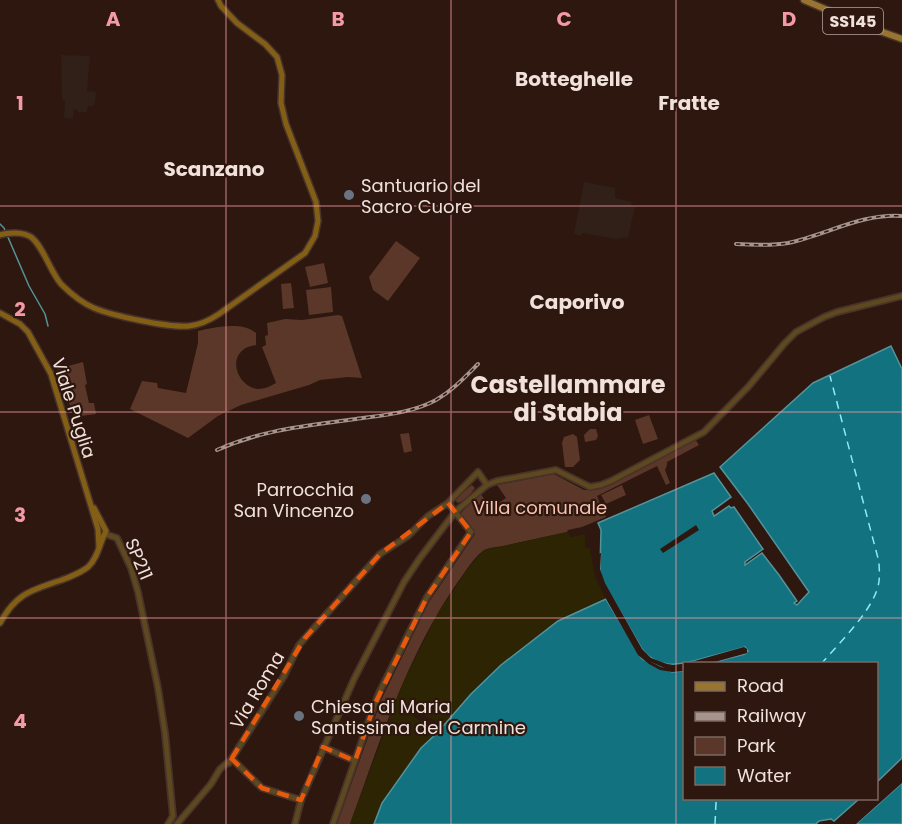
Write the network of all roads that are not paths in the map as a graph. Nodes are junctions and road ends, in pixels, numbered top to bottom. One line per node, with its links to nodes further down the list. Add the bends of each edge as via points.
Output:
1 (218, 0): 4 (main road, via 237,23 277,57 286,124 315,202 318,221 305,253 206,322 170,325 94,308 60,282 30,236)
2 (804, 0): 3 (main road, SS145)
3 (902, 39)
4 (1, 234)
5 (902, 296): 7 (street, via 837,312 796,332 704,432 611,481 590,487 556,470)
6 (0, 313): 10 (main road, Viale Puglia, via 28,332 48,368)
7 (487, 485): 8 (street, Via Roma, via 478,472); 9 (street)
8 (448, 503): 9 (street); 13 (street, Via Roma, via 380,554 299,645)
9 (455, 512): 12 (street, via 404,582); 14 (street, via 471,532 427,597 374,706)
10 (102, 532): 11 (main road, via 94,560 86,568 23,595 9,607); 16 (street, SP211 / SP211, via 117,538 131,568 140,602 165,733)
11 (0, 623)
12 (323, 747): 14 (street); 15 (street)
13 (230, 761): 15 (street, via 262,788); 17 (street, Via Roma)
14 (355, 761): 20 (street)
15 (301, 800): 19 (street)
16 (173, 816): 17 (street); 18 (street)
17 (178, 822)
18 (168, 824)
19 (295, 824)
20 (333, 824)

